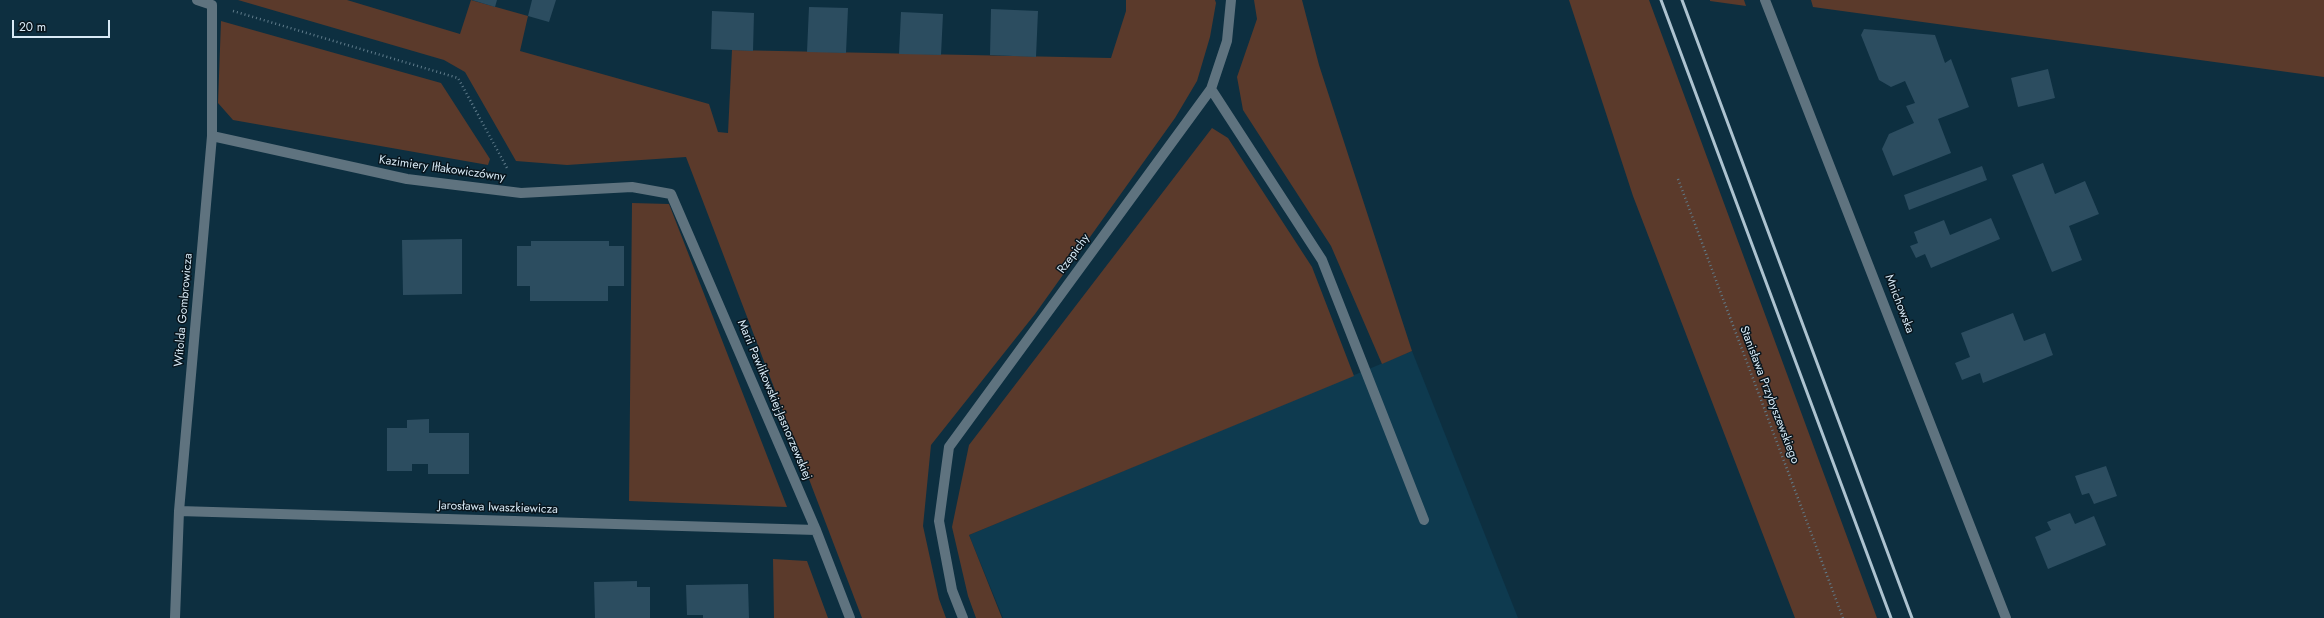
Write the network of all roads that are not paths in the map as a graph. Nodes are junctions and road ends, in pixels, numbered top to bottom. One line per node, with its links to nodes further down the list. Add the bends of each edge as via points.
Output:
1 (196, 0): 5 (street, Witolda Gombrowicza, via 212,4)
2 (1231, 0): 4 (street, Rzepichy, via 1227,41)
3 (1765, 0): 13 (street, Mnichowska)
4 (1211, 90): 8 (street, via 1322,260); 12 (street, Rzepichy, via 949,446 939,522 952,590)
5 (212, 136): 6 (street, Kazimiery Iłłakowiczówny, via 407,179 521,193 632,187); 7 (street, Witolda Gombrowicza)
6 (671, 194): 9 (street, Marii Pawlikowskiej-Jasnorzewskiej)
7 (179, 511): 9 (street, Jarosława Iwaszkiewicza); 10 (street, Witolda Gombrowicza)
8 (1424, 520)
9 (816, 530): 11 (street, Marii Pawlikowskiej-Jasnorzewskiej)
10 (175, 618)
11 (850, 618)
12 (963, 618)
13 (2006, 618)

